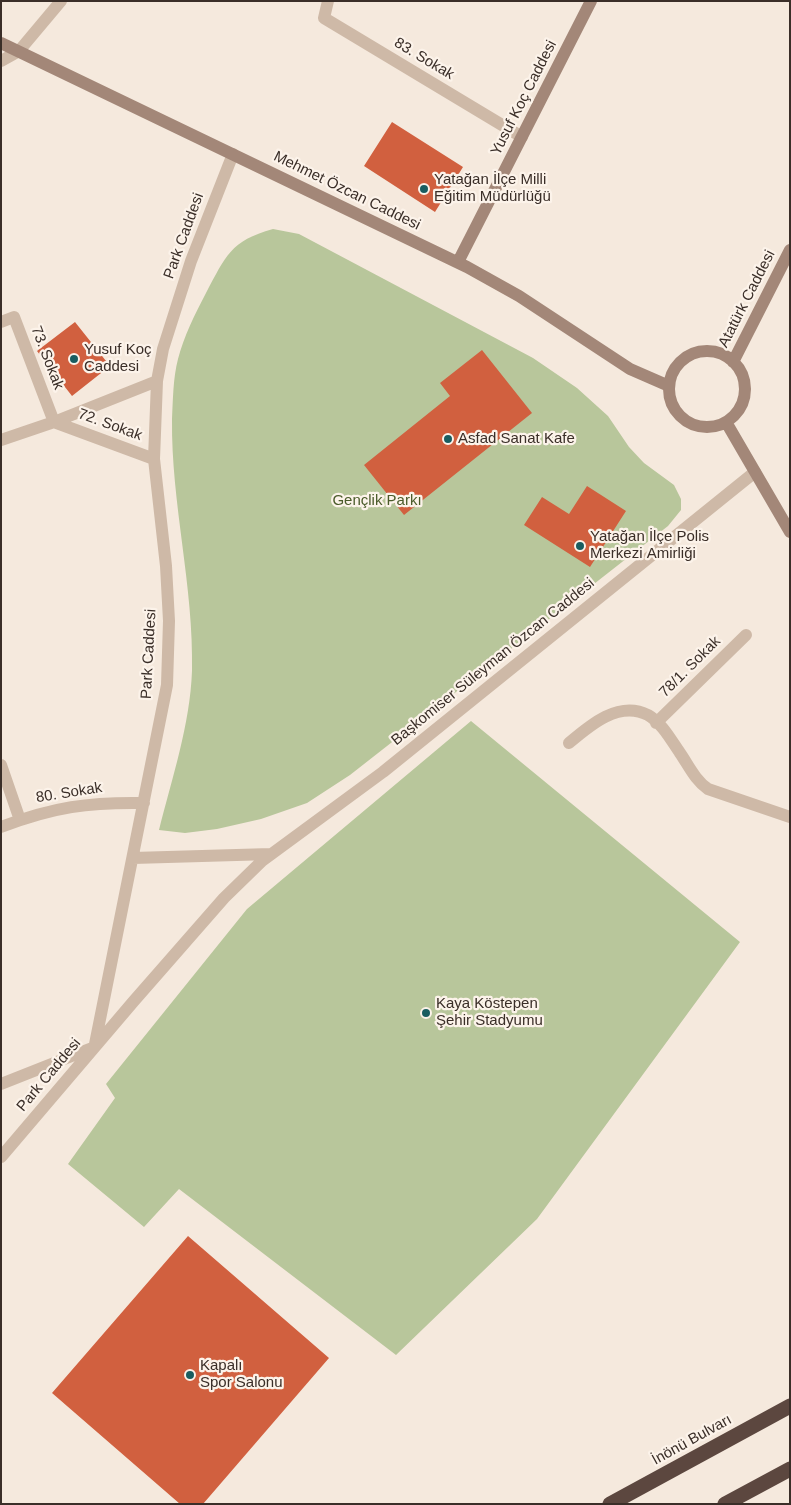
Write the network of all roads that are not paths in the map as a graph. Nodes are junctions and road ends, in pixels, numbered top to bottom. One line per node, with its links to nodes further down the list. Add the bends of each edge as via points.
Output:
1 (61, 1): 5 (street)
2 (328, 1): 7 (street, 83. Sokak, via 324,18)
3 (591, 1): 7 (street, Yusuf Koç Caddesi)
4 (1, 43): 5 (street, Mehmet Özcan Caddesi)
5 (19, 52): 6 (street); 8 (street, Mehmet Özcan Caddesi)
6 (1, 61)
7 (522, 137): 10 (street, Yusuf Koç Caddesi)
8 (232, 154): 10 (street, Mehmet Özcan Caddesi); 13 (street, Park Caddesi, via 191,261 163,349)
9 (790, 250): 12 (street, Atatürk Caddesi)
10 (458, 262): 14 (street, Mehmet Özcan Caddesi, via 520,296 630,369)
11 (1, 322): 15 (street, 73. Sokak, via 14,317)
12 (733, 362): 14 (street, via 722,355 696,353 677,366); 16 (street, via 741,372 744,398 739,410)
13 (157, 381): 15 (street, 72. Sokak); 18 (street, Park Caddesi)
14 (669, 386): 16 (street, via 671,401 684,420 706,427)
15 (54, 422): 17 (street, 72. Sokak); 18 (street, 72. Sokak)
16 (726, 422): 19 (street)
17 (1, 440)
18 (154, 459): 26 (street, Park Caddesi, via 169,621 167,676)
19 (755, 472): 20 (street); 30 (street, Başkomiser Süleyman Özcan Caddesi, via 383,772)
20 (785, 513): 21 (street)
21 (790, 532)
22 (746, 634): 23 (street, 78/1. Sokak)
23 (656, 723): 24 (street, via 648,715 628,711 604,716); 27 (street, via 666,731 698,782)
24 (569, 742)
25 (1, 765): 28 (street)
26 (144, 803): 28 (street, 80. Sokak, via 98,802 59,808); 31 (street, Park Caddesi)
27 (790, 818)
28 (20, 820): 29 (street, 80. Sokak)
29 (1, 827)
30 (271, 854): 31 (street); 32 (street, Başkomiser Süleyman Özcan Caddesi, via 224,898)
31 (133, 858): 32 (street, Park Caddesi)
32 (95, 1047): 33 (street); 34 (street, Park Caddesi)
33 (1, 1084)
34 (1, 1157)
35 (790, 1406): 37 (highway, İnönü Bulvarı)
36 (790, 1469): 38 (highway)
37 (610, 1504)
38 (725, 1504)

